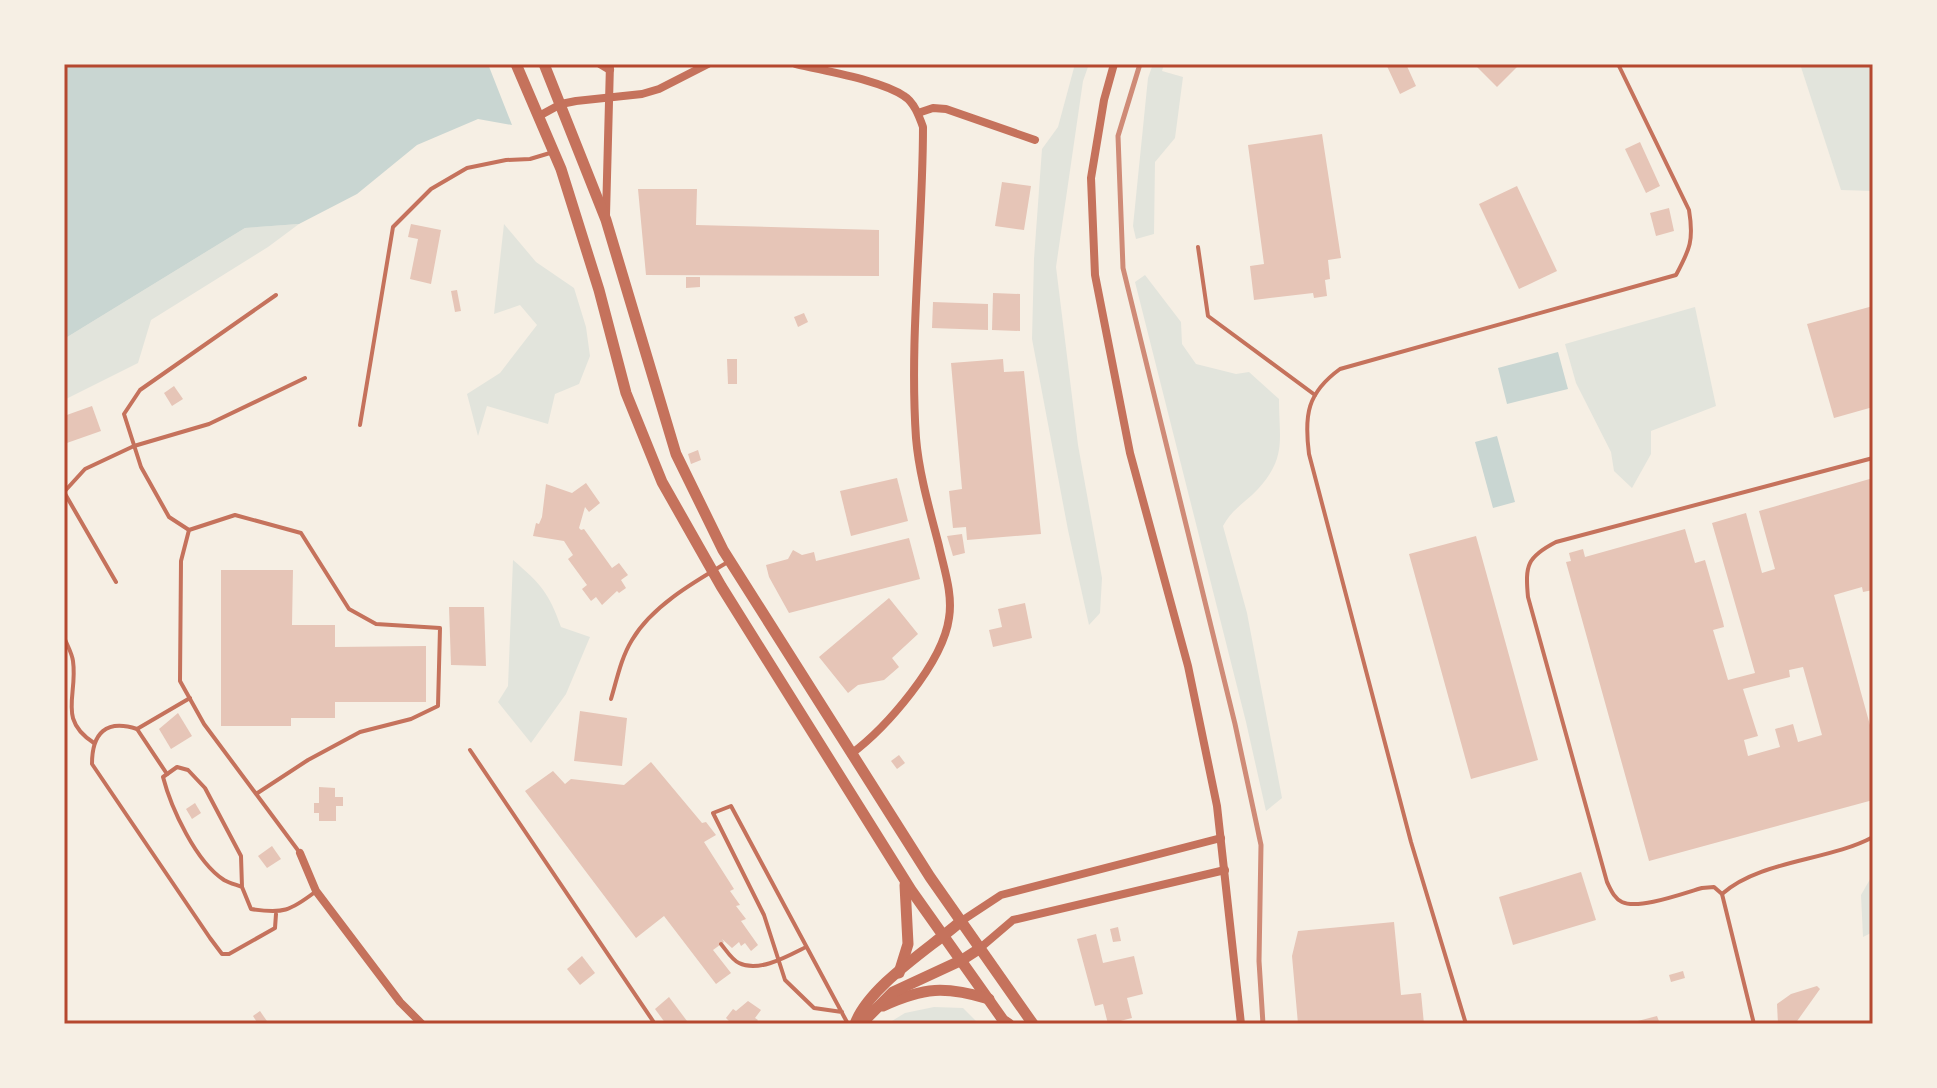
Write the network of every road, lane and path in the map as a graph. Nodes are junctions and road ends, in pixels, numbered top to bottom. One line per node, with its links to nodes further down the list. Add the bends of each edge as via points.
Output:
1 (516, 64): 12 (street)
2 (544, 64): 10 (street)
3 (600, 64): 8 (street)
4 (708, 64): 9 (street, via 659,89)
5 (796, 64): 11 (street, via 905,96)
6 (1114, 64): 37 (street, via 1091,178 1095,275 1130,453 1188,666)
7 (1618, 64): 19 (lane, via 1689,210 1693,233 1676,275 1340,369)
8 (610, 67): 9 (street)
9 (611, 98): 10 (street); 15 (street)
10 (561, 104): 12 (street); 15 (street)
11 (918, 113): 13 (street, via 946,109); 33 (street, via 923,158 916,440 949,585 949,618 913,690 874,737)
12 (539, 116): 14 (street)
13 (1035, 140)
14 (554, 151): 20 (lane, via 467,168 431,189 393,227); 25 (street, via 626,393 662,482)
15 (606, 220): 24 (street, via 676,454)
16 (1198, 247): 19 (lane, via 1208,316)
17 (276, 295): 21 (lane, via 140,390 124,414)
18 (305, 378): 21 (lane, via 209,424)
19 (1315, 395): 63 (lane, via 1307,413 1309,454 1411,842)
20 (360, 425)
21 (134, 446): 23 (lane, via 169,517); 26 (lane, via 85,469 64,492)
22 (1873, 458): 43 (lane, via 1556,542 1528,564 1528,597 1615,897 1634,905 1702,888 1714,887)
23 (189, 530): 28 (lane, via 181,561 180,681); 35 (lane, via 235,515 301,533 349,609 376,624 440,628 438,706 360,732)
24 (730, 560): 25 (lane); 33 (street)
25 (712, 571): 29 (lane, via 657,610 633,639); 40 (street)
26 (116, 582)
27 (64, 637): 31 (lane, via 73,659 71,716 81,735)
28 (190, 698): 30 (lane); 35 (lane)
29 (611, 699)
30 (137, 729): 31 (lane, via 123,724 108,727); 34 (lane)
31 (94, 743): 44 (lane, via 96,772 222,954 275,928)
32 (470, 750): 57 (lane)
33 (851, 754): 45 (street)
34 (167, 774): 41 (lane, via 163,777 169,801 186,834 217,874); 41 (lane, via 177,767 188,770 205,788 241,856)
35 (256, 794): 38 (lane)
36 (1873, 837): 43 (lane, via 1792,862)
37 (1221, 838): 39 (street); 45 (street, via 1001,895)
38 (300, 853): 42 (street)
39 (1225, 870): 49 (street, via 1013,920); 62 (street)
40 (905, 880): 46 (street); 52 (street, via 908,944)
41 (242, 887): 44 (lane, via 251,909)
42 (316, 891): 44 (lane, via 292,909); 56 (street)
43 (1722, 894): 64 (lane)
44 (276, 913)
45 (960, 922): 46 (street); 49 (street)
46 (945, 935): 51 (street); 52 (street)
47 (721, 944): 50 (lane, via 737,963 753,966)
48 (806, 947): 50 (lane); 50 (lane, via 731,806 713,813 764,915); 55 (lane)
49 (979, 949): 51 (street); 61 (street)
50 (779, 960): 55 (lane, via 785,980 814,1008)
51 (962, 960): 53 (street); 54 (street, via 893,992)
52 (899, 973): 59 (street, via 861,1010)
53 (989, 999): 54 (street, via 927,990); 60 (street)
54 (875, 1010): 59 (street)
55 (842, 1012): 58 (lane)
56 (422, 1024)
57 (655, 1024)
58 (848, 1024)
59 (858, 1024)
60 (1009, 1024)
61 (1033, 1024)
62 (1241, 1024)
63 (1466, 1024)
64 (1754, 1024)

